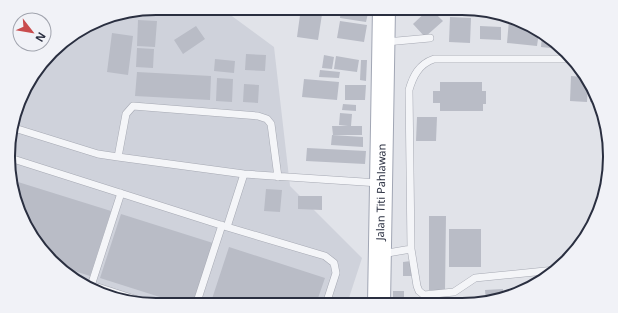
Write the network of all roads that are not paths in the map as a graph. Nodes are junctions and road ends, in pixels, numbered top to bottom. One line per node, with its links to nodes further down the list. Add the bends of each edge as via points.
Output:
1 (384, 15): 3 (main road, Jalan Titi Pahlawan)
2 (430, 38): 3 (lane)
3 (384, 43): 10 (main road, Jalan Titi Pahlawan)
4 (565, 59): 13 (lane, via 434,59 419,69 409,90)
5 (18, 129): 6 (lane, via 98,154)
6 (118, 157): 8 (lane); 9 (lane, via 126,114 133,106 258,116 267,119 271,124)
7 (15, 160): 11 (lane)
8 (244, 174): 9 (lane); 12 (lane)
9 (278, 177): 10 (lane)
10 (380, 183): 14 (main road, Jalan Titi Pahlawan)
11 (121, 193): 12 (lane); 16 (lane)
12 (224, 226): 17 (lane); 18 (lane, via 325,256 334,263 336,273)
13 (411, 249): 14 (lane); 15 (lane, via 417,286 424,295 454,292 475,278)
14 (380, 255): 19 (main road, Jalan Titi Pahlawan)
15 (545, 271)
16 (93, 282)
17 (198, 298)
18 (328, 298)
19 (379, 298)

